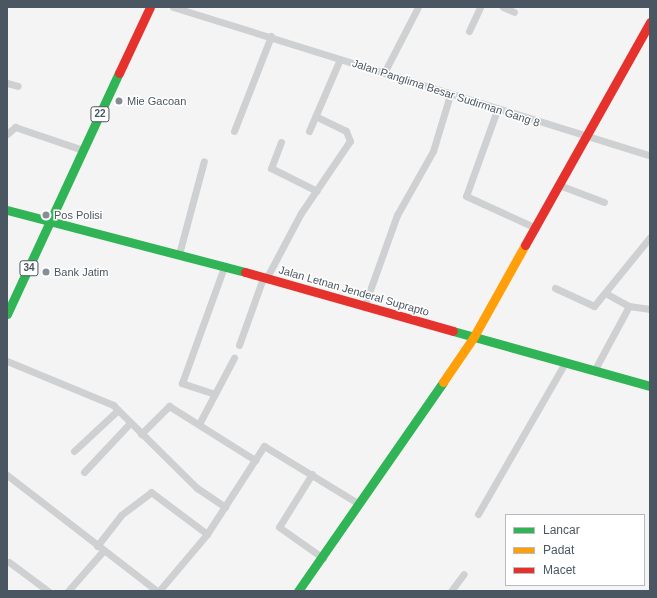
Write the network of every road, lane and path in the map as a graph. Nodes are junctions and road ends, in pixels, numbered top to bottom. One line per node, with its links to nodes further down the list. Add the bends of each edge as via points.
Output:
1 (150, 7): 22 (main road, 22)
2 (173, 7): 9 (street, Jalan Panglima Besar Sudirman Gang 8)
3 (418, 7): 11 (street)
4 (480, 7): 8 (street)
5 (503, 7): 6 (street)
6 (514, 12)
7 (650, 22): 20 (main road)
8 (469, 31)
9 (271, 36): 10 (street, Jalan Panglima Besar Sudirman Gang 8); 17 (street)
10 (340, 59): 11 (street, Jalan Panglima Besar Sudirman Gang 8); 16 (street)
11 (385, 71): 14 (street, Jalan Panglima Besar Sudirman Gang 8)
12 (7, 83): 13 (street)
13 (18, 86)
14 (450, 95): 15 (street, Jalan Panglima Besar Sudirman Gang 8); 38 (street, via 433,151 397,215)
15 (497, 110): 20 (street, Jalan Panglima Besar Sudirman Gang 8); 30 (street, via 466,196)
16 (315, 116): 18 (street); 26 (street, via 351,137)
17 (234, 131)
18 (308, 131)
19 (7, 134): 22 (street, via 15,127)
20 (587, 137): 23 (street, Jalan Panglima Besar Sudirman Gang 8); 25 (main road)
21 (281, 142): 26 (street, via 271,168)
22 (84, 150): 29 (main road, 22)
23 (650, 156)
24 (204, 161): 32 (street)
25 (559, 185): 27 (street); 30 (main road)
26 (317, 190): 34 (street)
27 (604, 202)
28 (7, 210): 29 (main road, Jalan Letnan Jenderal Suprapto)
29 (50, 221): 32 (main road, Jalan Letnan Jenderal Suprapto); 40 (main road, 34)
30 (536, 228): 41 (main road)
31 (650, 237): 36 (street)
32 (178, 254): 33 (main road, Jalan Letnan Jenderal Suprapto)
33 (224, 267): 34 (main road, Jalan Letnan Jenderal Suprapto); 48 (street, via 182,383)
34 (265, 278): 38 (main road, Jalan Letnan Jenderal Suprapto); 42 (street)
35 (555, 288): 36 (street, via 592,306)
36 (607, 294): 37 (street)
37 (629, 306): 39 (street); 46 (street)
38 (364, 307): 41 (main road, Jalan Letnan Jenderal Suprapto)
39 (650, 309)
40 (7, 314)
41 (473, 338): 45 (main road, Jalan Letnan Jenderal Suprapto); 58 (main road)
42 (239, 345)
43 (234, 358): 48 (street)
44 (7, 361): 49 (street, via 103,400)
45 (565, 363): 46 (main road, Jalan Letnan Jenderal Suprapto); 60 (street)
46 (594, 371): 47 (main road, Jalan Letnan Jenderal Suprapto)
47 (650, 386)
48 (215, 394): 51 (street)
49 (118, 410): 50 (street); 53 (street)
50 (130, 423): 52 (street); 55 (street)
51 (199, 424): 52 (street, via 167,406); 54 (street)
52 (141, 434): 59 (street, via 197,488)
53 (74, 451)
54 (255, 460): 57 (street, via 266,446); 59 (street)
55 (84, 472)
56 (7, 474): 62 (street)
57 (312, 474): 58 (street); 64 (street, via 280,527)
58 (359, 504): 64 (main road)
59 (225, 507): 61 (street)
60 (478, 514)
61 (207, 534): 62 (street, via 151,492 121,515); 69 (street)
62 (97, 546): 63 (street)
63 (103, 551): 68 (street); 69 (street)
64 (323, 558): 70 (main road)
65 (9, 562): 67 (street)
66 (464, 574): 71 (street)
67 (48, 591)
68 (68, 591)
69 (158, 591)
70 (298, 591)
71 (451, 591)

